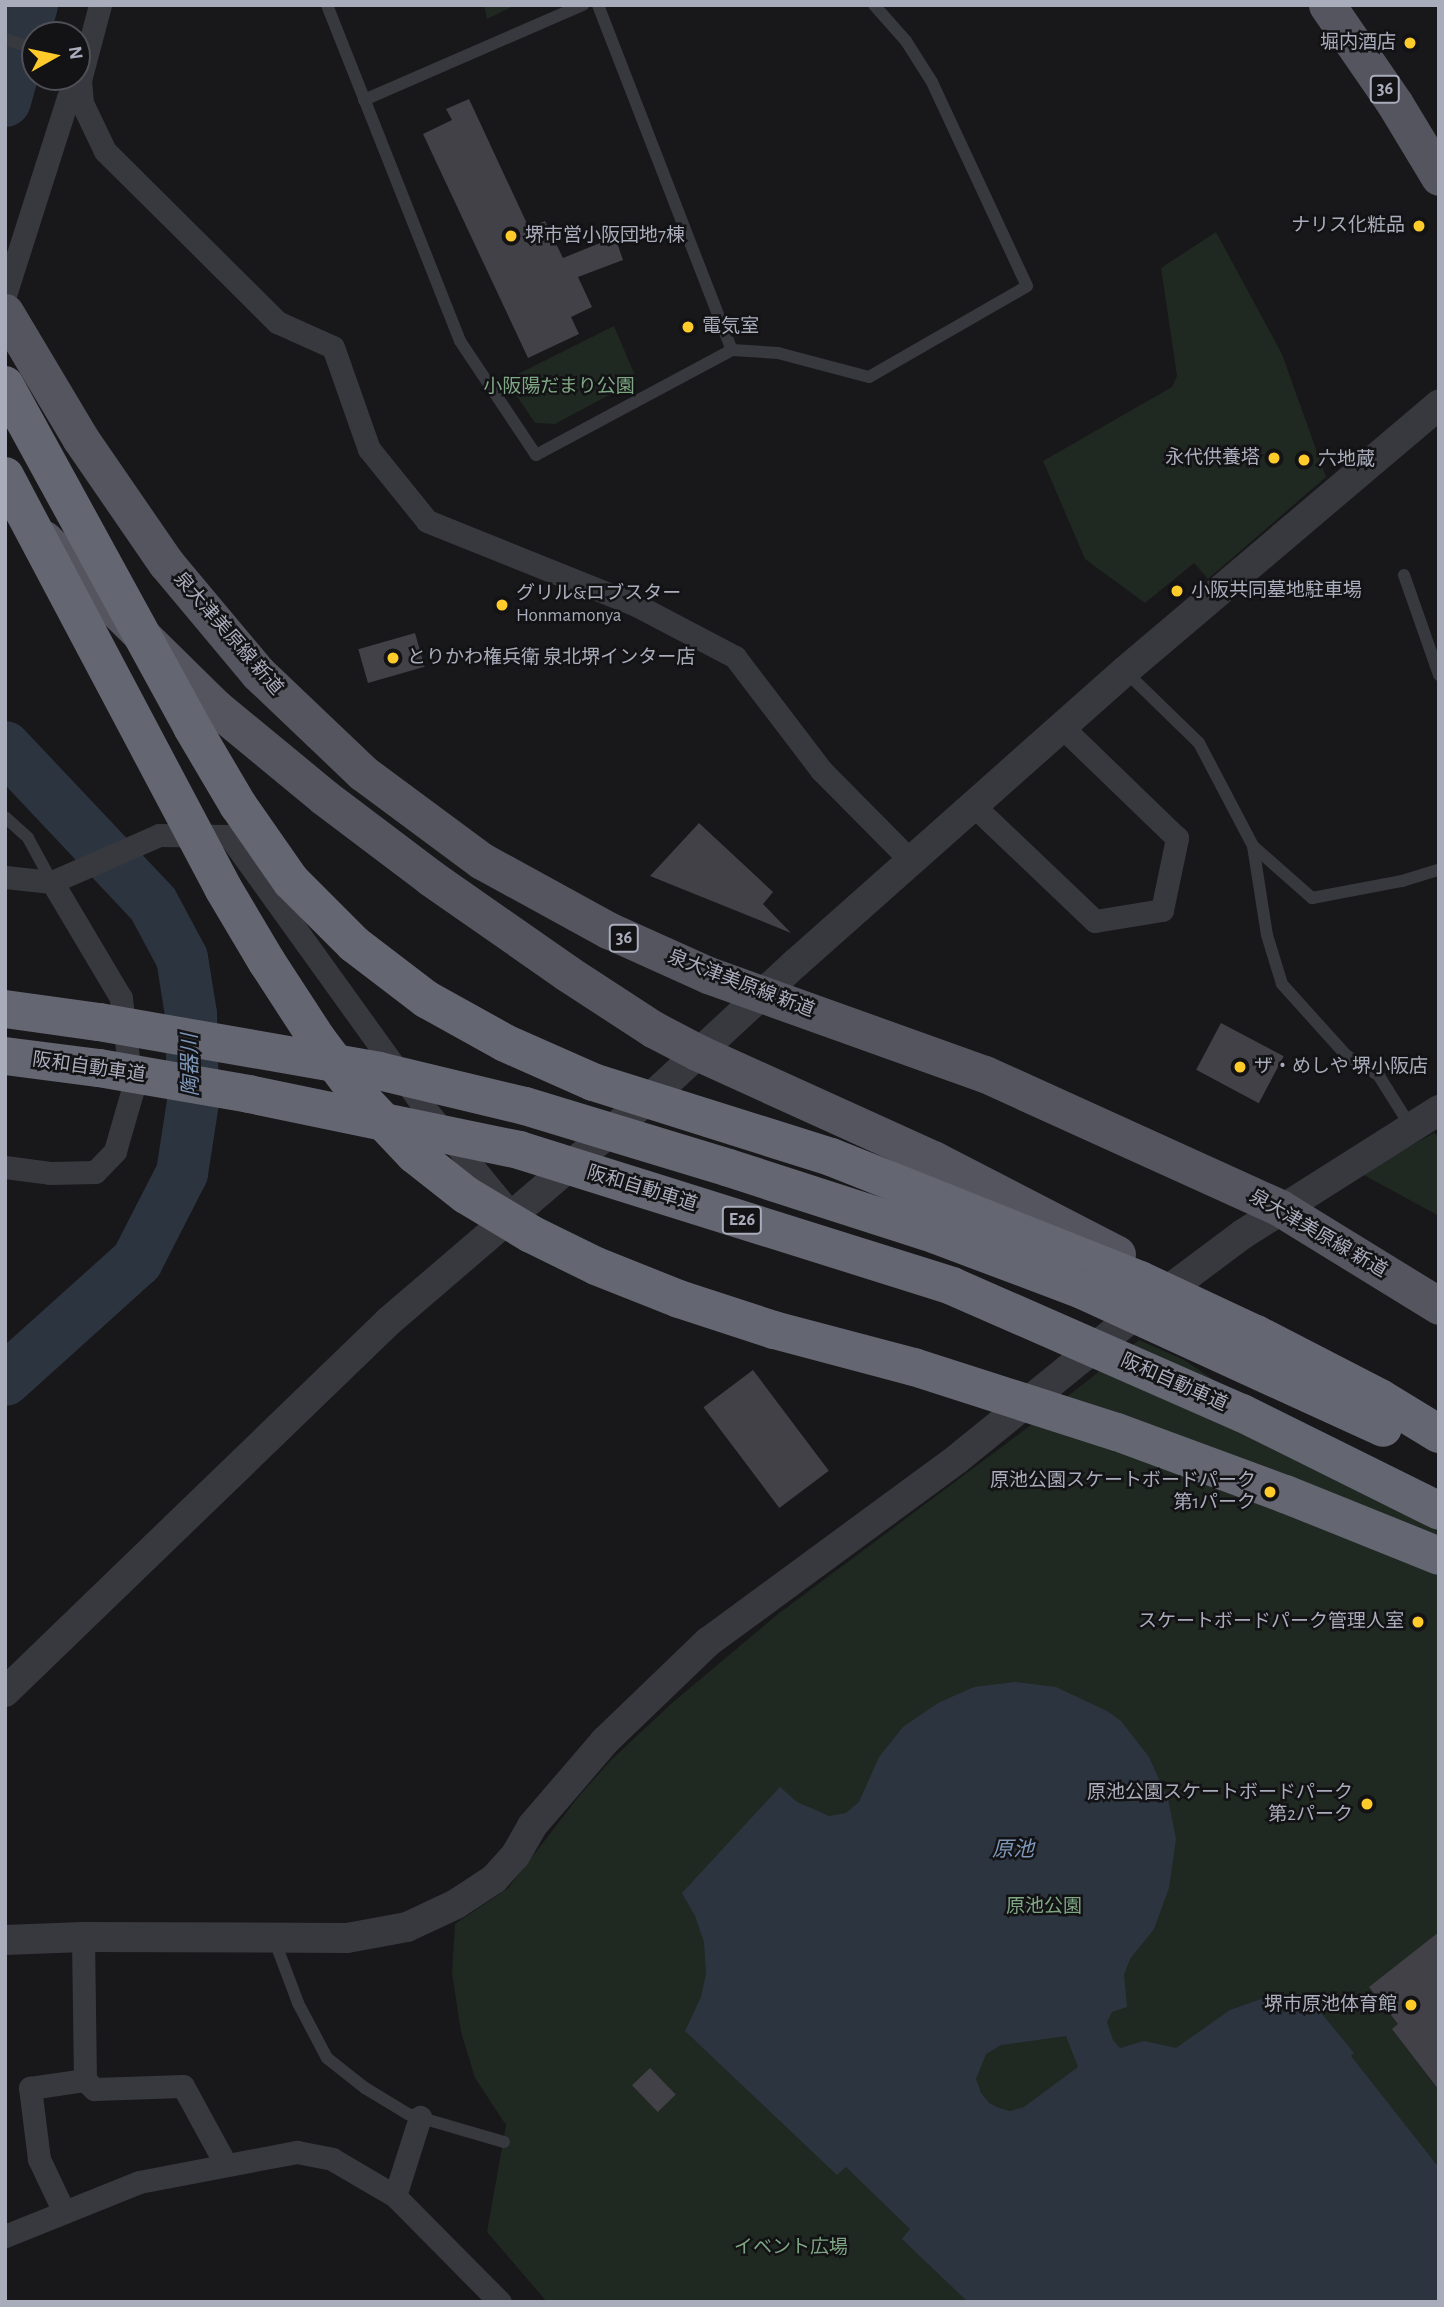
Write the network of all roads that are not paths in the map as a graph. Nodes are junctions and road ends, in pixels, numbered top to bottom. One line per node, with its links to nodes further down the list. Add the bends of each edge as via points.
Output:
1 (100, 5): 7 (street)
2 (327, 5): 10 (lane)
3 (583, 5): 10 (lane)
4 (598, 5): 14 (lane)
5 (874, 5): 14 (lane, via 906,41 932,82 1027,286 869,377 778,353)
6 (1327, 5): 11 (main road, 36)
7 (91, 34)
8 (71, 91): 12 (street)
9 (81, 91): 26 (street, via 82,103 104,151 276,322 333,347 369,449 427,521 638,606 735,657 821,770)
10 (363, 100): 14 (lane, via 460,341 536,455)
11 (1439, 177)
12 (5, 295)
13 (5, 312): 30 (main road, 泉大津美原線 新道 / 36, via 80,438 166,563 258,673 363,773 482,861 608,930)
14 (732, 350)
15 (5, 386): 41 (highway, bridge, via 238,805 291,881 354,944 426,999 505,1043 593,1082 831,1157 1140,1280 1256,1334)
16 (1439, 405): 20 (street)
17 (5, 476): 44 (highway, bridge, via 223,888 274,973 362,1099 414,1154 466,1195 596,1266 679,1298 1117,1432)
18 (5, 501): 32 (main road, via 215,707 324,797 567,973)
19 (1404, 575): 21 (lane)
20 (1125, 671): 22 (street); 25 (lane, via 1199,743)
21 (1439, 675)
22 (1062, 727): 23 (street); 23 (street, via 1177,838 1162,909 1095,920)
23 (973, 805): 26 (street)
24 (5, 817): 29 (lane, via 28,838)
25 (1253, 846): 27 (lane, via 1312,898); 35 (lane, via 1267,935 1282,984 1346,1055 1379,1076)
26 (910, 860): 30 (street)
27 (1439, 870)
28 (5, 877): 29 (street)
29 (52, 882): 36 (street, via 121,998 132,1092 115,1151 95,1172); 38 (street, via 159,835 229,836 420,1102)
30 (761, 994): 32 (street); 37 (main road, 泉大津美原線 新道 / 36, via 985,1074)
31 (5, 1009): 42 (highway, E26, bridge, via 163,1032 379,1072 525,1106 729,1168 936,1235 1082,1290)
32 (699, 1053): 38 (street); 39 (main road, via 933,1159)
33 (5, 1056): 43 (highway, 阪和自動車道 / E26, bridge, via 249,1094 519,1150 952,1286 1242,1413)
34 (1439, 1110): 35 (street)
35 (1411, 1127): 37 (street)
36 (5, 1167)
37 (1280, 1208): 39 (street); 40 (main road, 泉大津美原線 新道 / 36)
38 (514, 1216): 45 (street, via 389,1321)
39 (1180, 1283): 42 (main road, via 1224,1304 1315,1363); 47 (street, via 957,1459 708,1642 605,1741 531,1826 515,1856 494,1878 456,1904 407,1927 347,1938)
40 (1439, 1306)
41 (1439, 1434)
42 (1439, 1454)
43 (1439, 1511)
44 (1439, 1556)
45 (5, 1692)
46 (83, 1937): 47 (street); 48 (street); 49 (street)
47 (274, 1937): 50 (lane, via 298,2003 327,2058 365,2088)
48 (5, 1940)
49 (85, 2080): 52 (street, via 94,2089 183,2086); 54 (street, via 30,2088 39,2160)
50 (420, 2117): 51 (lane); 53 (street)
51 (504, 2142)
52 (226, 2165): 53 (street, via 297,2152 332,2160); 54 (street, via 139,2182)
53 (396, 2196): 56 (street)
54 (64, 2212): 55 (street)
55 (5, 2236)
56 (500, 2302)

